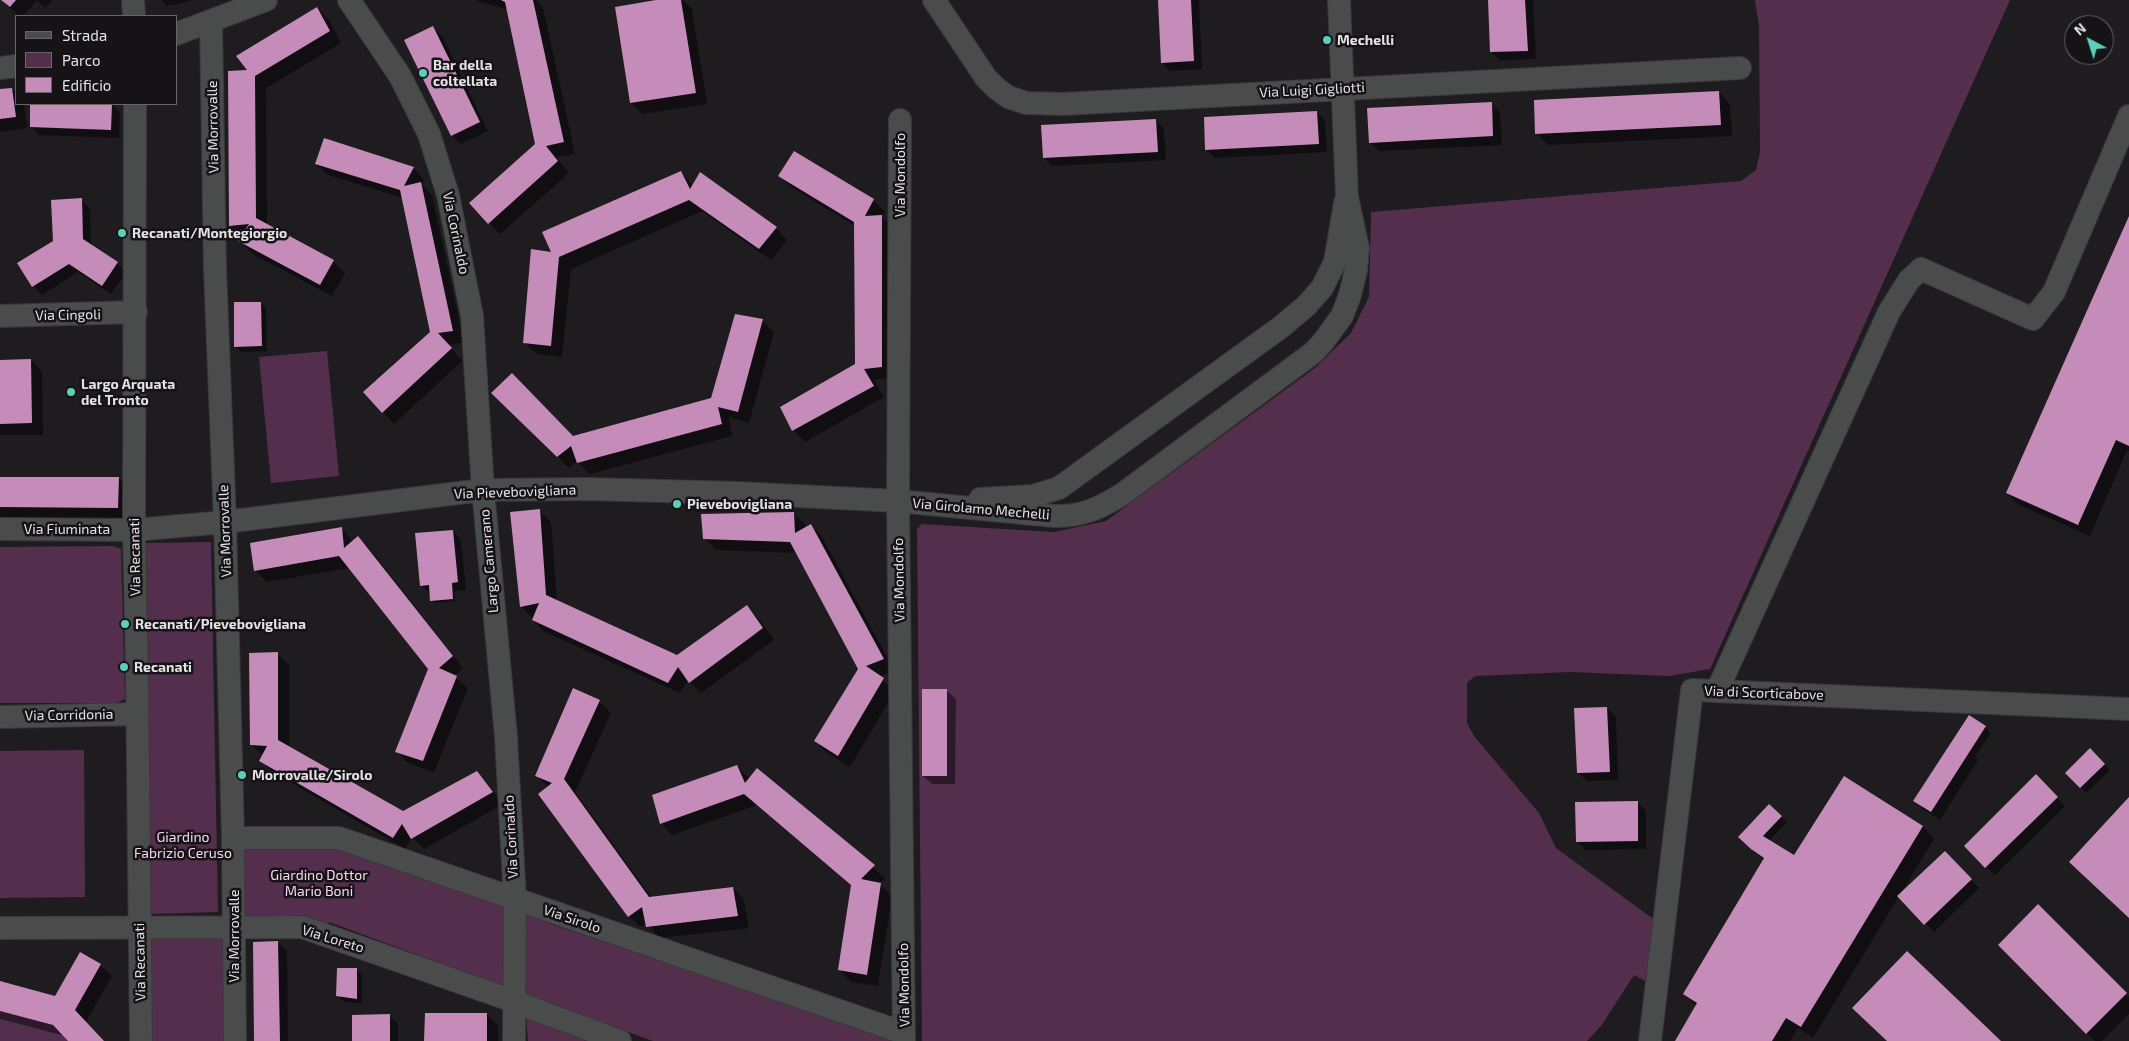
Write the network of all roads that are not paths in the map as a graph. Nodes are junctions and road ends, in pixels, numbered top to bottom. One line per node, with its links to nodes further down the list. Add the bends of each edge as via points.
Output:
1 (133, 0): 6 (street)
2 (266, 0): 7 (street)
3 (349, 0): 19 (street, Via Corinaldo, via 409,92 429,134 442,175 472,316)
4 (934, 0): 12 (street, Via Luigi Gigliotti, via 986,78 1008,97 1026,103 1063,104)
5 (1339, 0): 12 (street, Via Girolamo Mechelli)
6 (134, 15)
7 (211, 22): 8 (street); 21 (street, Via Morrovalle, via 215,269)
8 (178, 33)
9 (15, 66): 10 (street)
10 (0, 68)
11 (1740, 68): 12 (street, Via Luigi Gigliotti)
12 (1343, 89): 16 (street, Via Girolamo Mechelli)
13 (135, 105): 17 (street, Via Recanati)
14 (2129, 116): 25 (street, via 2054,292 2033,319 1921,269 1909,280 1889,312)
15 (900, 120): 20 (street, Via Mondolfo)
16 (1347, 197): 20 (street, Via Girolamo Mechelli, via 1335,262 1316,296 1280,327 1072,480 1033,496); 20 (street, Via Girolamo Mechelli, via 1358,248 1356,270 1342,316 1324,342 1124,493 1095,509 1070,516)
17 (136, 312): 18 (street, Via Cingoli); 23 (street, Via Recanati)
18 (0, 316)
19 (483, 490): 20 (street, Via Pievebovigliana, via 738,493); 21 (street, Via Pievebovigliana); 24 (street, Largo Camerano)
20 (898, 501): 35 (street, Via Mondolfo)
21 (225, 522): 23 (street, Via Pievebovigliana); 29 (street, Via Morrovalle)
22 (0, 529): 23 (street, Via Fiuminata)
23 (134, 530): 27 (street, Via Recanati)
24 (496, 633): 30 (street, Via Corinaldo, via 506,737)
25 (1717, 691): 26 (street, Via di Scorticabove); 40 (street, Via di Scorticabove, via 1692,690)
26 (2129, 709)
27 (137, 714): 28 (street, Via Corridonia); 32 (street, Via Recanati)
28 (0, 717)
29 (234, 838): 30 (street, Via Sirolo, via 339,838); 31 (street, Via Morrovalle)
30 (515, 900): 34 (street, Via Corinaldo); 35 (street, Via Sirolo)
31 (234, 926): 32 (street, Via Loreto); 34 (street, Via Loreto, via 302,927); 37 (street, Via Morrovalle)
32 (139, 927): 33 (street, Via Loreto); 36 (street, Via Recanati)
33 (0, 928)
34 (515, 1002): 38 (street, Via Corinaldo); 39 (street, Via Loreto)
35 (904, 1037)
36 (141, 1041)
37 (235, 1041)
38 (514, 1041)
39 (620, 1041)
40 (1650, 1041)

